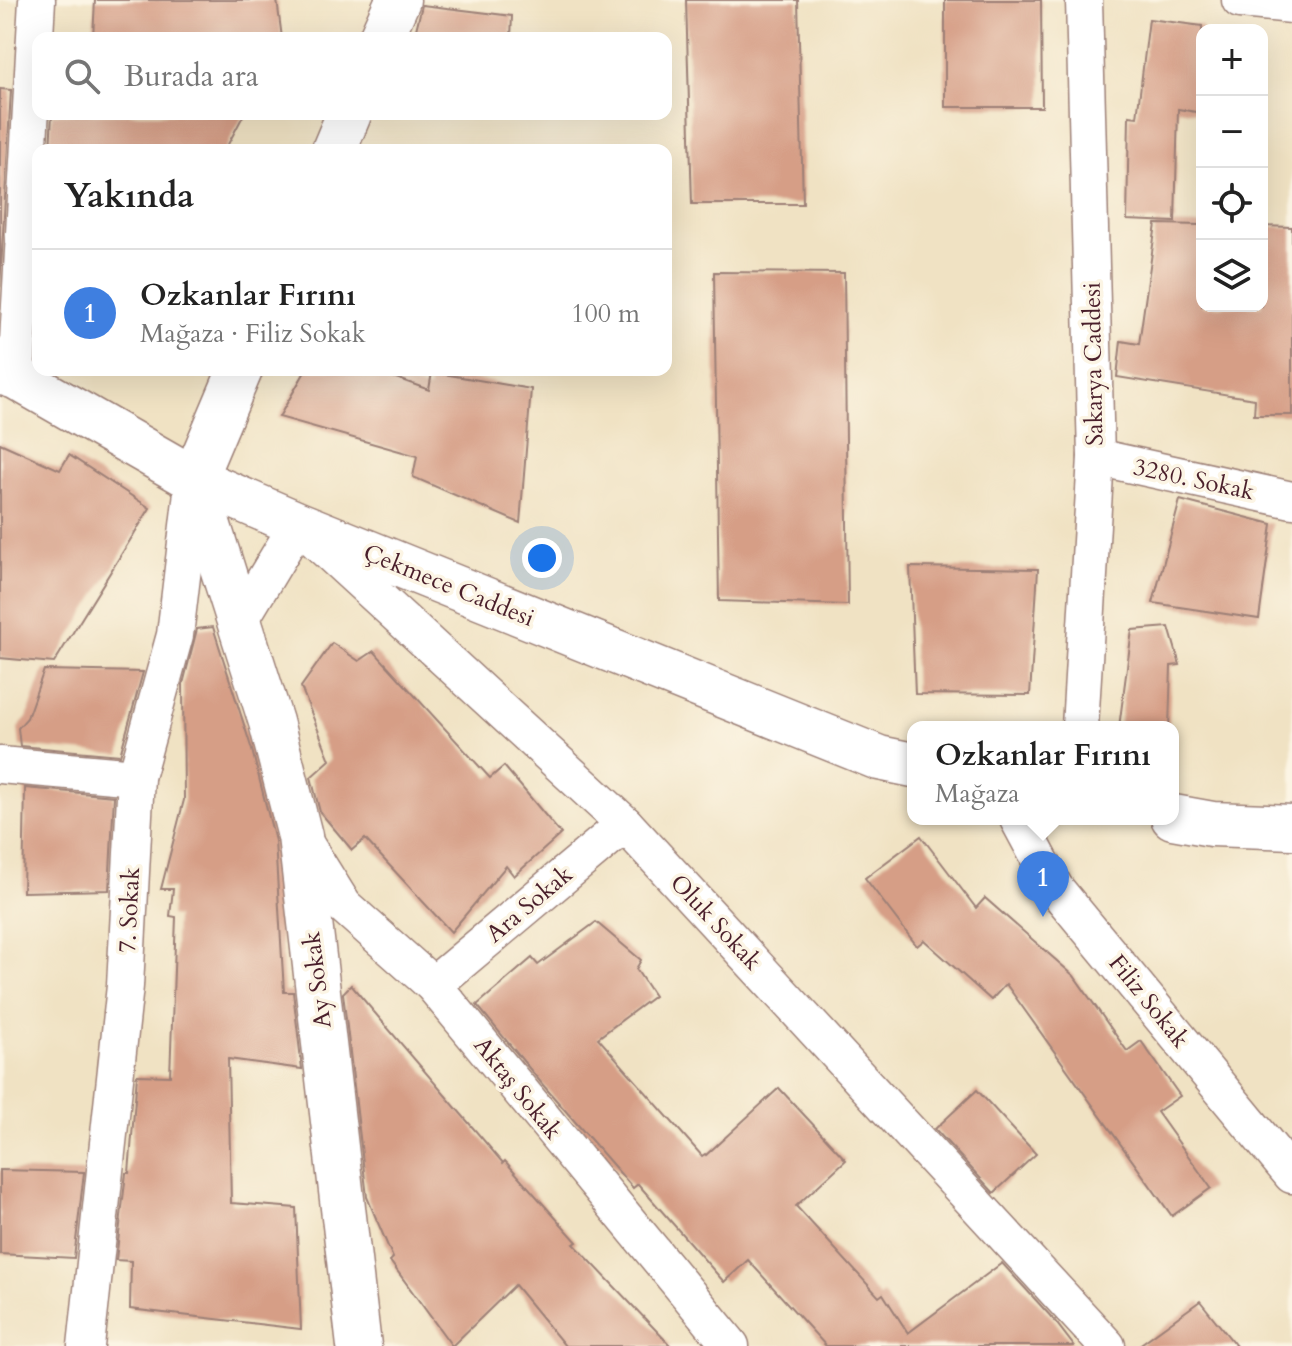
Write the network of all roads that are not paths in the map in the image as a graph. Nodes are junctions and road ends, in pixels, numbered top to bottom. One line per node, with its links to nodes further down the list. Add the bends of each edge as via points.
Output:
1 (37, 0): 6 (street)
2 (398, 0): 7 (main road)
3 (1084, 0): 13 (street, Sakarya Caddesi)
4 (1240, 0): 5 (street)
5 (1292, 5)
6 (35, 32)
7 (384, 32)
8 (32, 64): 11 (street)
9 (346, 120): 10 (main road)
10 (336, 144)
11 (8, 374): 14 (main road, Çekmece Caddesi)
12 (237, 376): 14 (main road)
13 (1096, 457): 15 (street, 3280. Sokak); 18 (street, Sakarya Caddesi)
14 (194, 479): 16 (main road, Çekmece Caddesi); 17 (main road, Ay Sokak); 21 (street, 7. Sokak, via 175,635)
15 (1292, 500)
16 (298, 524): 17 (street); 19 (main road, Çekmece Caddesi, via 879,758); 23 (street, Oluk Sokak)
17 (239, 622): 26 (main road, Ay Sokak)
18 (1080, 721)
19 (907, 764)
20 (0, 765): 21 (street)
21 (136, 777): 29 (street, 7. Sokak, via 125,986)
22 (1179, 818): 25 (main road)
23 (625, 824): 27 (street, Ara Sokak); 32 (street, Oluk Sokak)
24 (1021, 825): 28 (street, Filiz Sokak, via 1055,888)
25 (1292, 827)
26 (300, 836): 27 (street, Aktaş Sokak, via 344,906); 30 (main road, Ay Sokak)
27 (433, 985): 31 (street, Aktaş Sokak)
28 (1292, 1175)
29 (86, 1346)
30 (359, 1346)
31 (731, 1346)
32 (1107, 1346)

